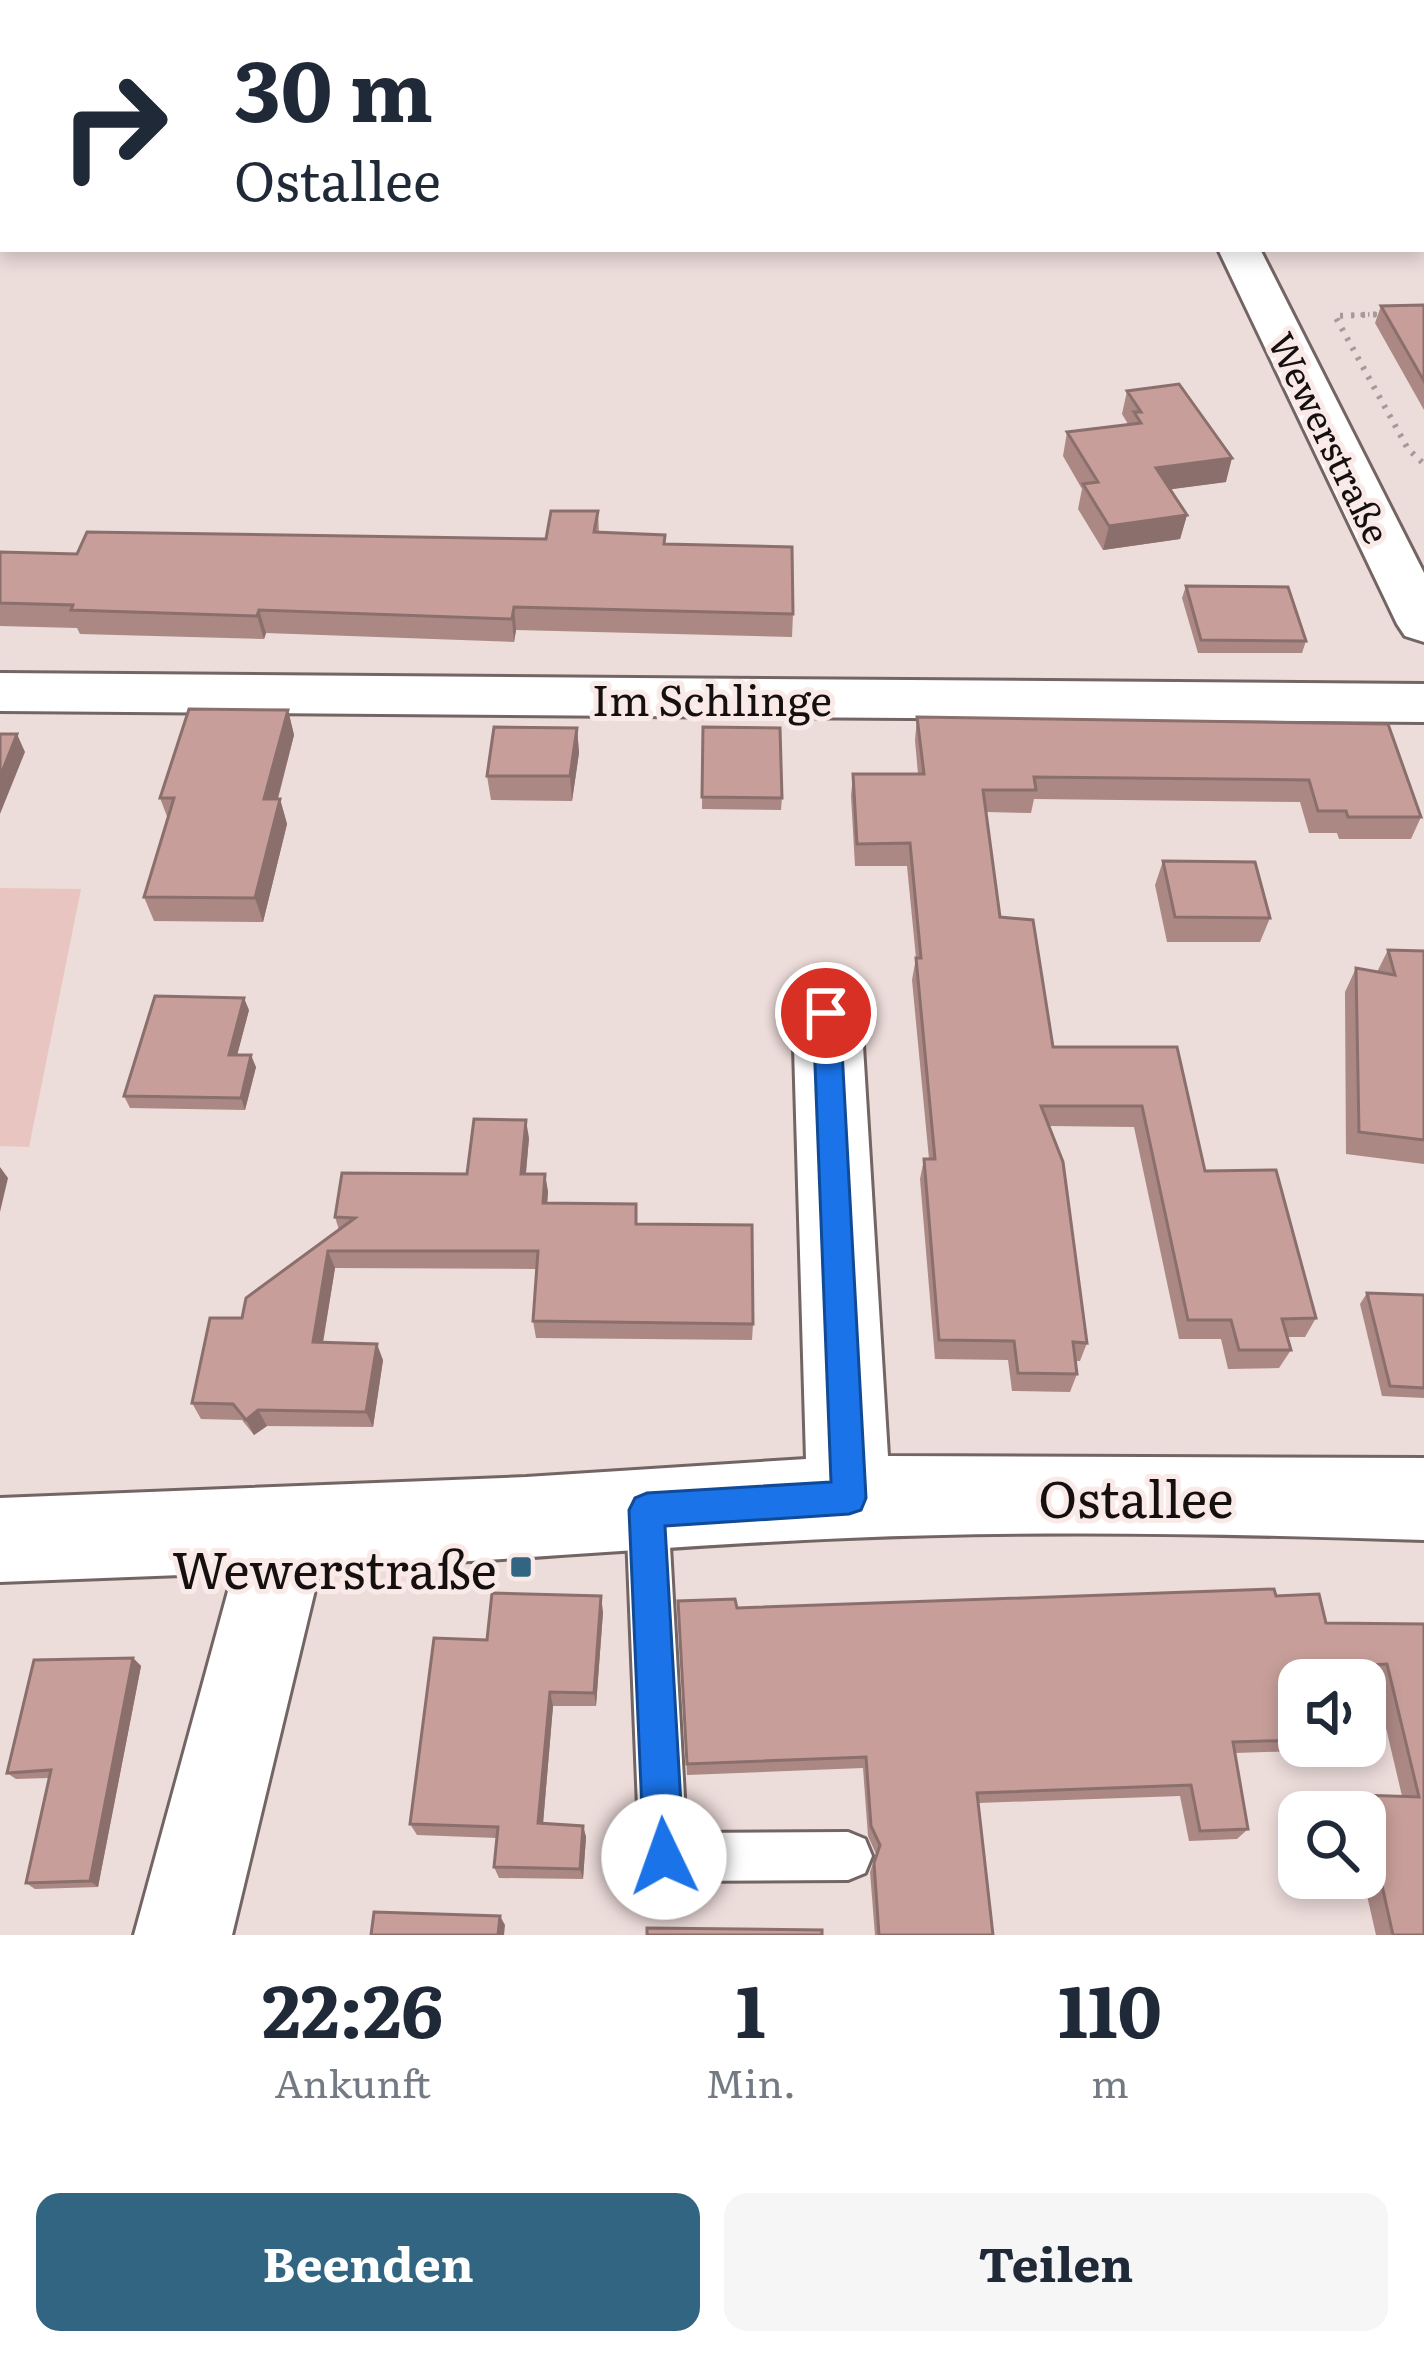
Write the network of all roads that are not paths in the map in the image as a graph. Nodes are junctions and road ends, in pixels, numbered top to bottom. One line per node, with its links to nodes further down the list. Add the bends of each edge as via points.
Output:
1 (1240, 252): 2 (street, Wewerstraße)
2 (1424, 624)
3 (0, 692): 4 (street, Im Schlinge)
4 (1424, 703)
5 (826, 1013): 6 (street)
6 (849, 1498): 7 (street, Ostallee); 8 (street, Ostallee)
7 (1424, 1499)
8 (647, 1510): 9 (street, Ostallee); 11 (lane, via 664,1857)
9 (288, 1526): 10 (street, Ostallee); 12 (street)
10 (0, 1540)
11 (848, 1856)
12 (183, 1935)

